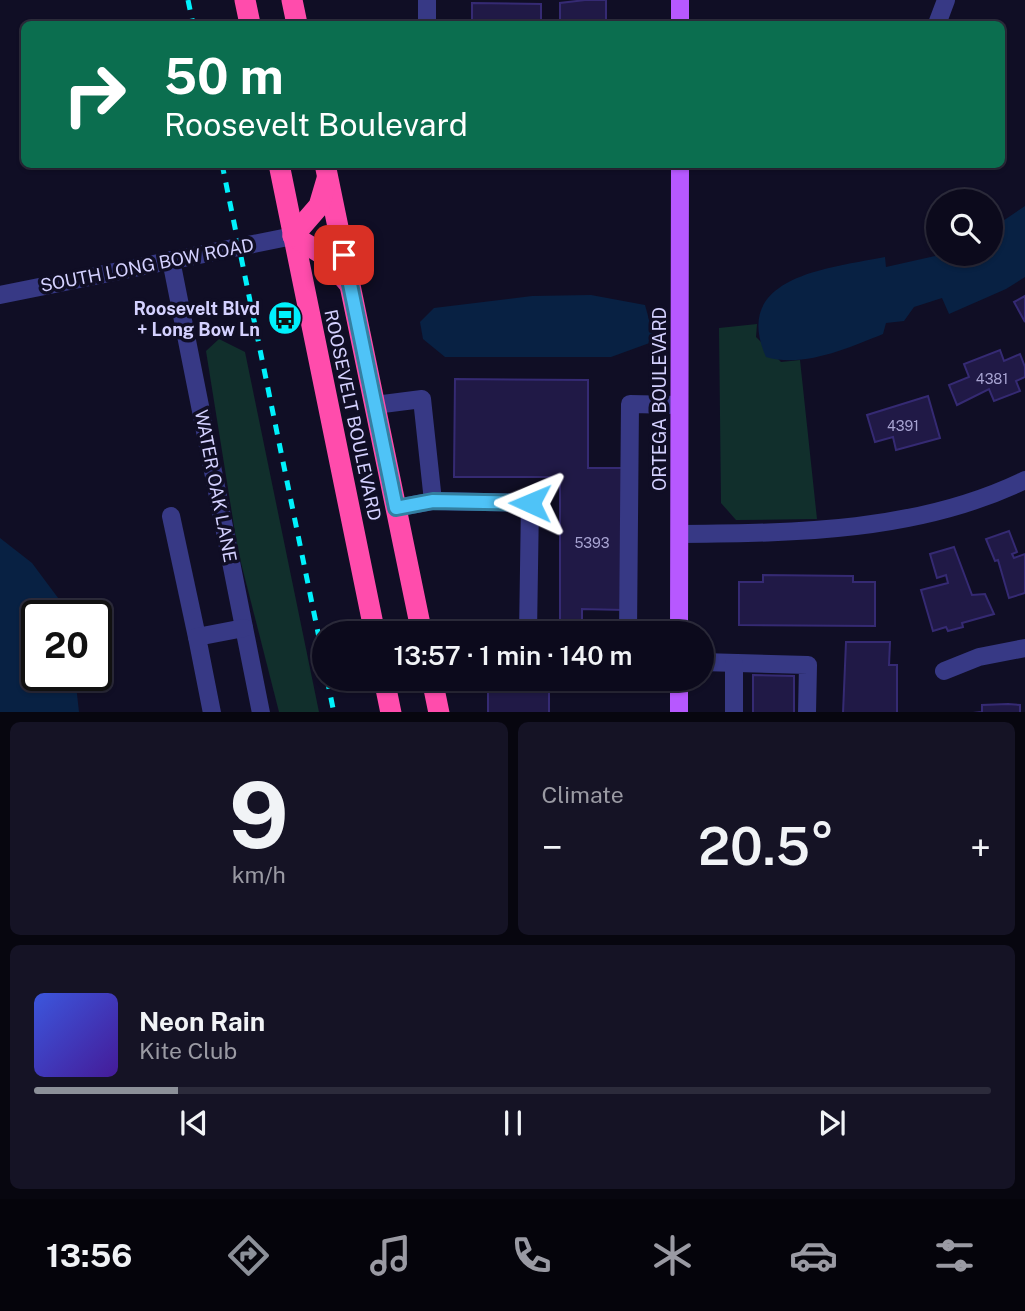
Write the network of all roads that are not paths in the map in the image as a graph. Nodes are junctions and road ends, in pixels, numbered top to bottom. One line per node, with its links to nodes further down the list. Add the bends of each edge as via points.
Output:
1 (245, 0): 6 (highway)
2 (292, 0): 7 (highway)
3 (427, 0): 8 (street)
4 (680, 0): 9 (main road)
5 (946, 0): 10 (street)
6 (249, 21)
7 (296, 21)
8 (427, 21)
9 (680, 21)
10 (938, 21)
11 (280, 168): 14 (highway, ROOSEVELT BOULEVARD)
12 (680, 168): 19 (main road, ORTEGA BOULEVARD)
13 (326, 170): 14 (highway, via 319,206); 16 (highway, ROOSEVELT BOULEVARD)
14 (293, 236): 15 (street, SOUTH LONG BOW ROAD); 16 (highway, via 324,255); 25 (highway, ROOSEVELT BOULEVARD)
15 (171, 260): 17 (street, SOUTH LONG BOW ROAD); 30 (street, WATER OAK LANE)
16 (351, 286): 18 (highway, ROOSEVELT BOULEVARD)
17 (0, 295)
18 (375, 405): 21 (street, via 422,399); 22 (highway, ROOSEVELT BOULEVARD)
19 (679, 405): 24 (main road, ORTEGA BOULEVARD); 28 (street, via 630,404)
20 (1025, 480): 24 (street, via 935,512 890,522 786,534)
21 (433, 501): 22 (street); 27 (street, via 530,503)
22 (396, 508): 26 (highway, ROOSEVELT BOULEVARD)
23 (171, 516): 31 (street)
24 (680, 534): 29 (main road, ORTEGA BOULEVARD)
25 (372, 621)
26 (419, 621)
27 (528, 621)
28 (628, 621)
29 (679, 621)
30 (244, 628): 31 (street); 40 (street, WATER OAK LANE)
31 (197, 637): 39 (street)
32 (1025, 648): 35 (street, via 979,657)
33 (714, 662): 34 (street)
34 (734, 663): 44 (street); 45 (street, via 808,665)
35 (944, 671)
36 (387, 691): 41 (highway)
37 (435, 691): 42 (highway)
38 (679, 691): 43 (main road)
39 (212, 712)
40 (261, 712)
41 (391, 712)
42 (439, 712)
43 (679, 712)
44 (734, 712)
45 (807, 712)

